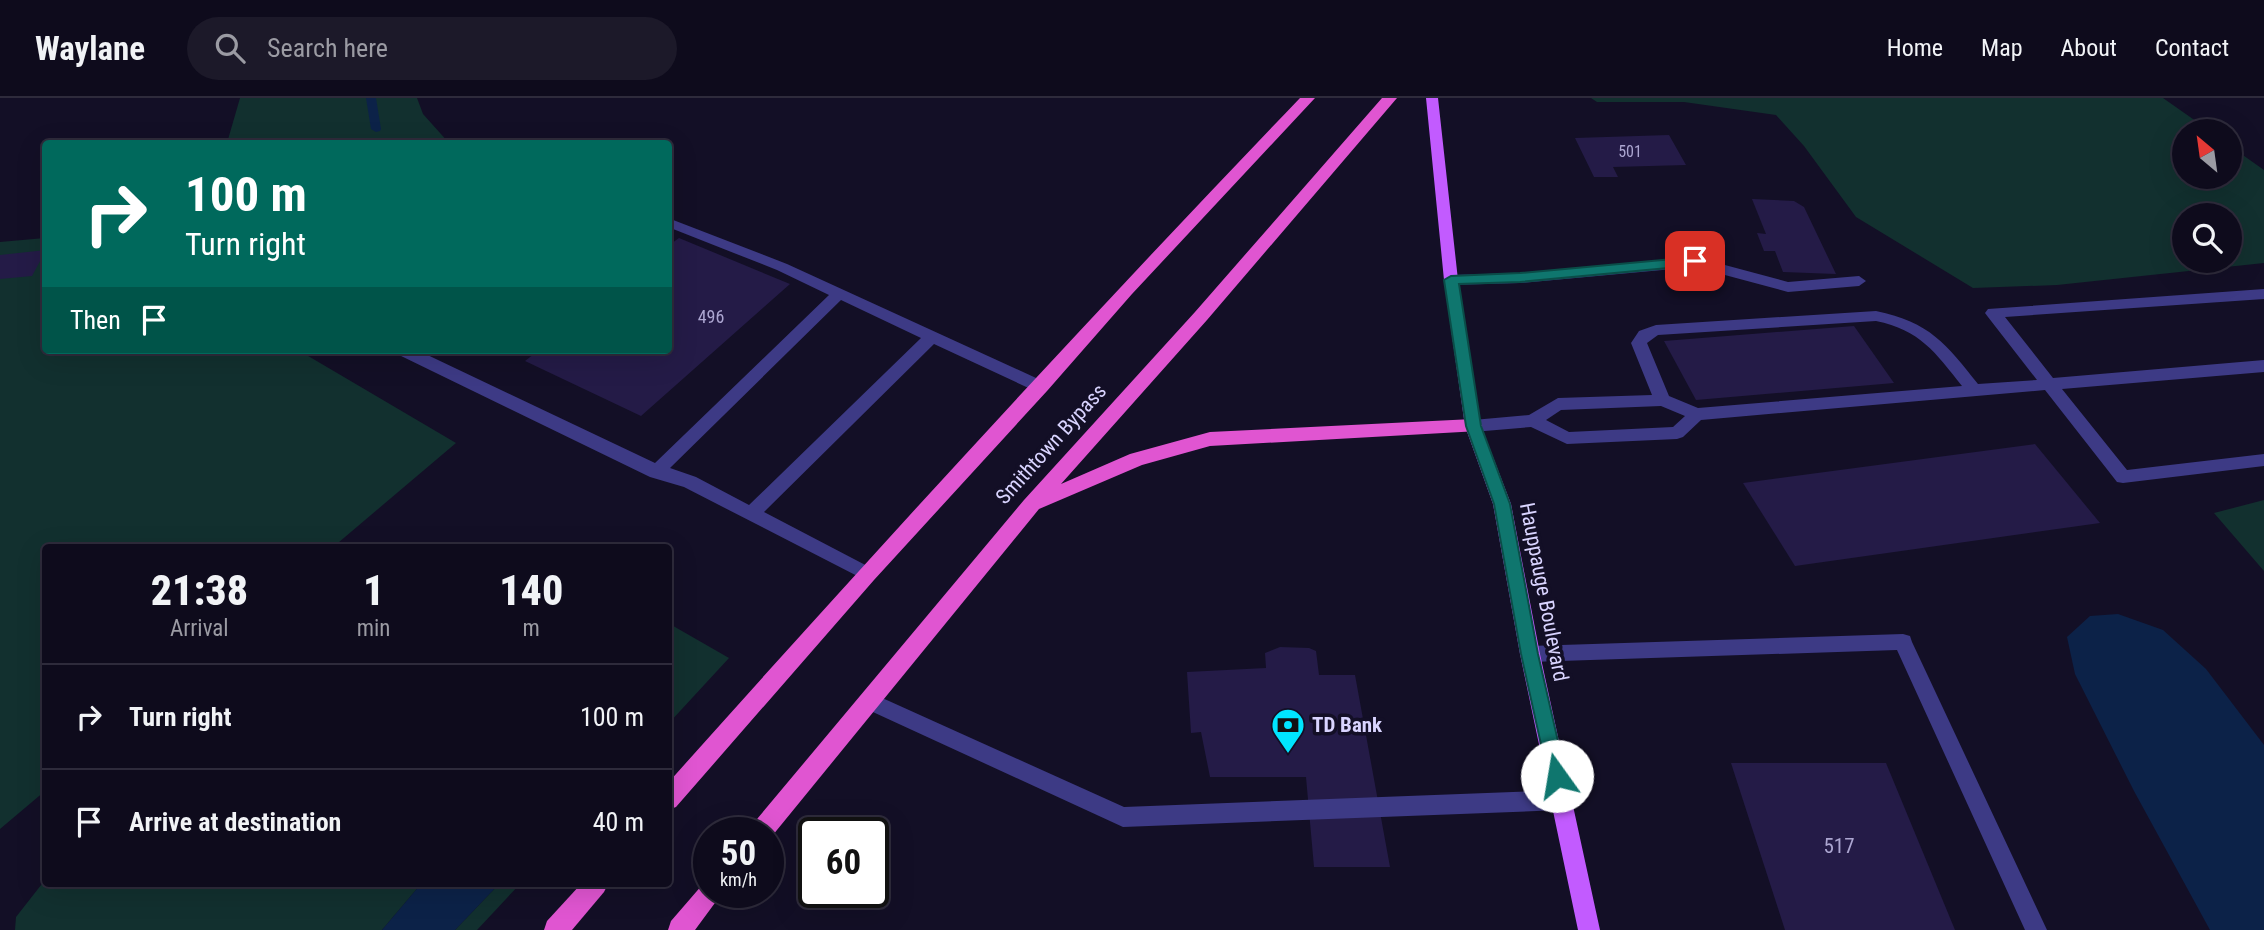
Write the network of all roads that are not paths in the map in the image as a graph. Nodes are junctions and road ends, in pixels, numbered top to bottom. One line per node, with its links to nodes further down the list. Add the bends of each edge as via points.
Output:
1 (1390, 98): 21 (highway, Smithtown Bypass)
2 (1432, 98): 5 (main road, Hauppauge Boulevard)
3 (1304, 100): 13 (highway)
4 (672, 224): 7 (lane)
5 (1451, 280): 6 (lane, via 1695,261 1788,287); 18 (main road, Hauppauge Boulevard)
6 (1859, 281)
7 (839, 294): 9 (lane); 20 (lane)
8 (2264, 294): 12 (lane, via 1993,313)
9 (931, 337): 13 (lane); 22 (lane)
10 (411, 354): 20 (lane)
11 (2264, 366): 12 (lane)
12 (2049, 384): 14 (lane); 19 (lane, via 2123,477)
13 (1041, 387): 23 (highway)
14 (1974, 390): 15 (lane, via 1924,332 1901,320 1876,316 1656,330 1639,343); 16 (lane)
15 (1662, 400): 16 (lane); 17 (lane, via 1558,404)
16 (1697, 414): 17 (lane, via 1677,433 1567,438)
17 (1534, 421): 18 (lane)
18 (1473, 426): 21 (highway, via 1210,439 1137,458); 24 (main road, Hauppauge Boulevard, via 1502,504)
19 (2264, 460)
20 (656, 471): 22 (lane, via 690,482)
21 (1031, 505): 25 (highway, Smithtown Bypass)
22 (751, 514): 23 (lane)
23 (867, 574): 26 (highway)
24 (1530, 654): 27 (main road, Hauppauge Boulevard); 34 (lane, via 1903,642)
25 (869, 701): 27 (lane, via 1123,817); 28 (highway, Smithtown Bypass)
26 (672, 795)
27 (1563, 800): 33 (main road, Hauppauge Boulevard)
28 (773, 817)
29 (593, 887): 31 (highway)
30 (698, 908): 32 (highway)
31 (556, 930)
32 (680, 930)
33 (1589, 930)
34 (2036, 930)

